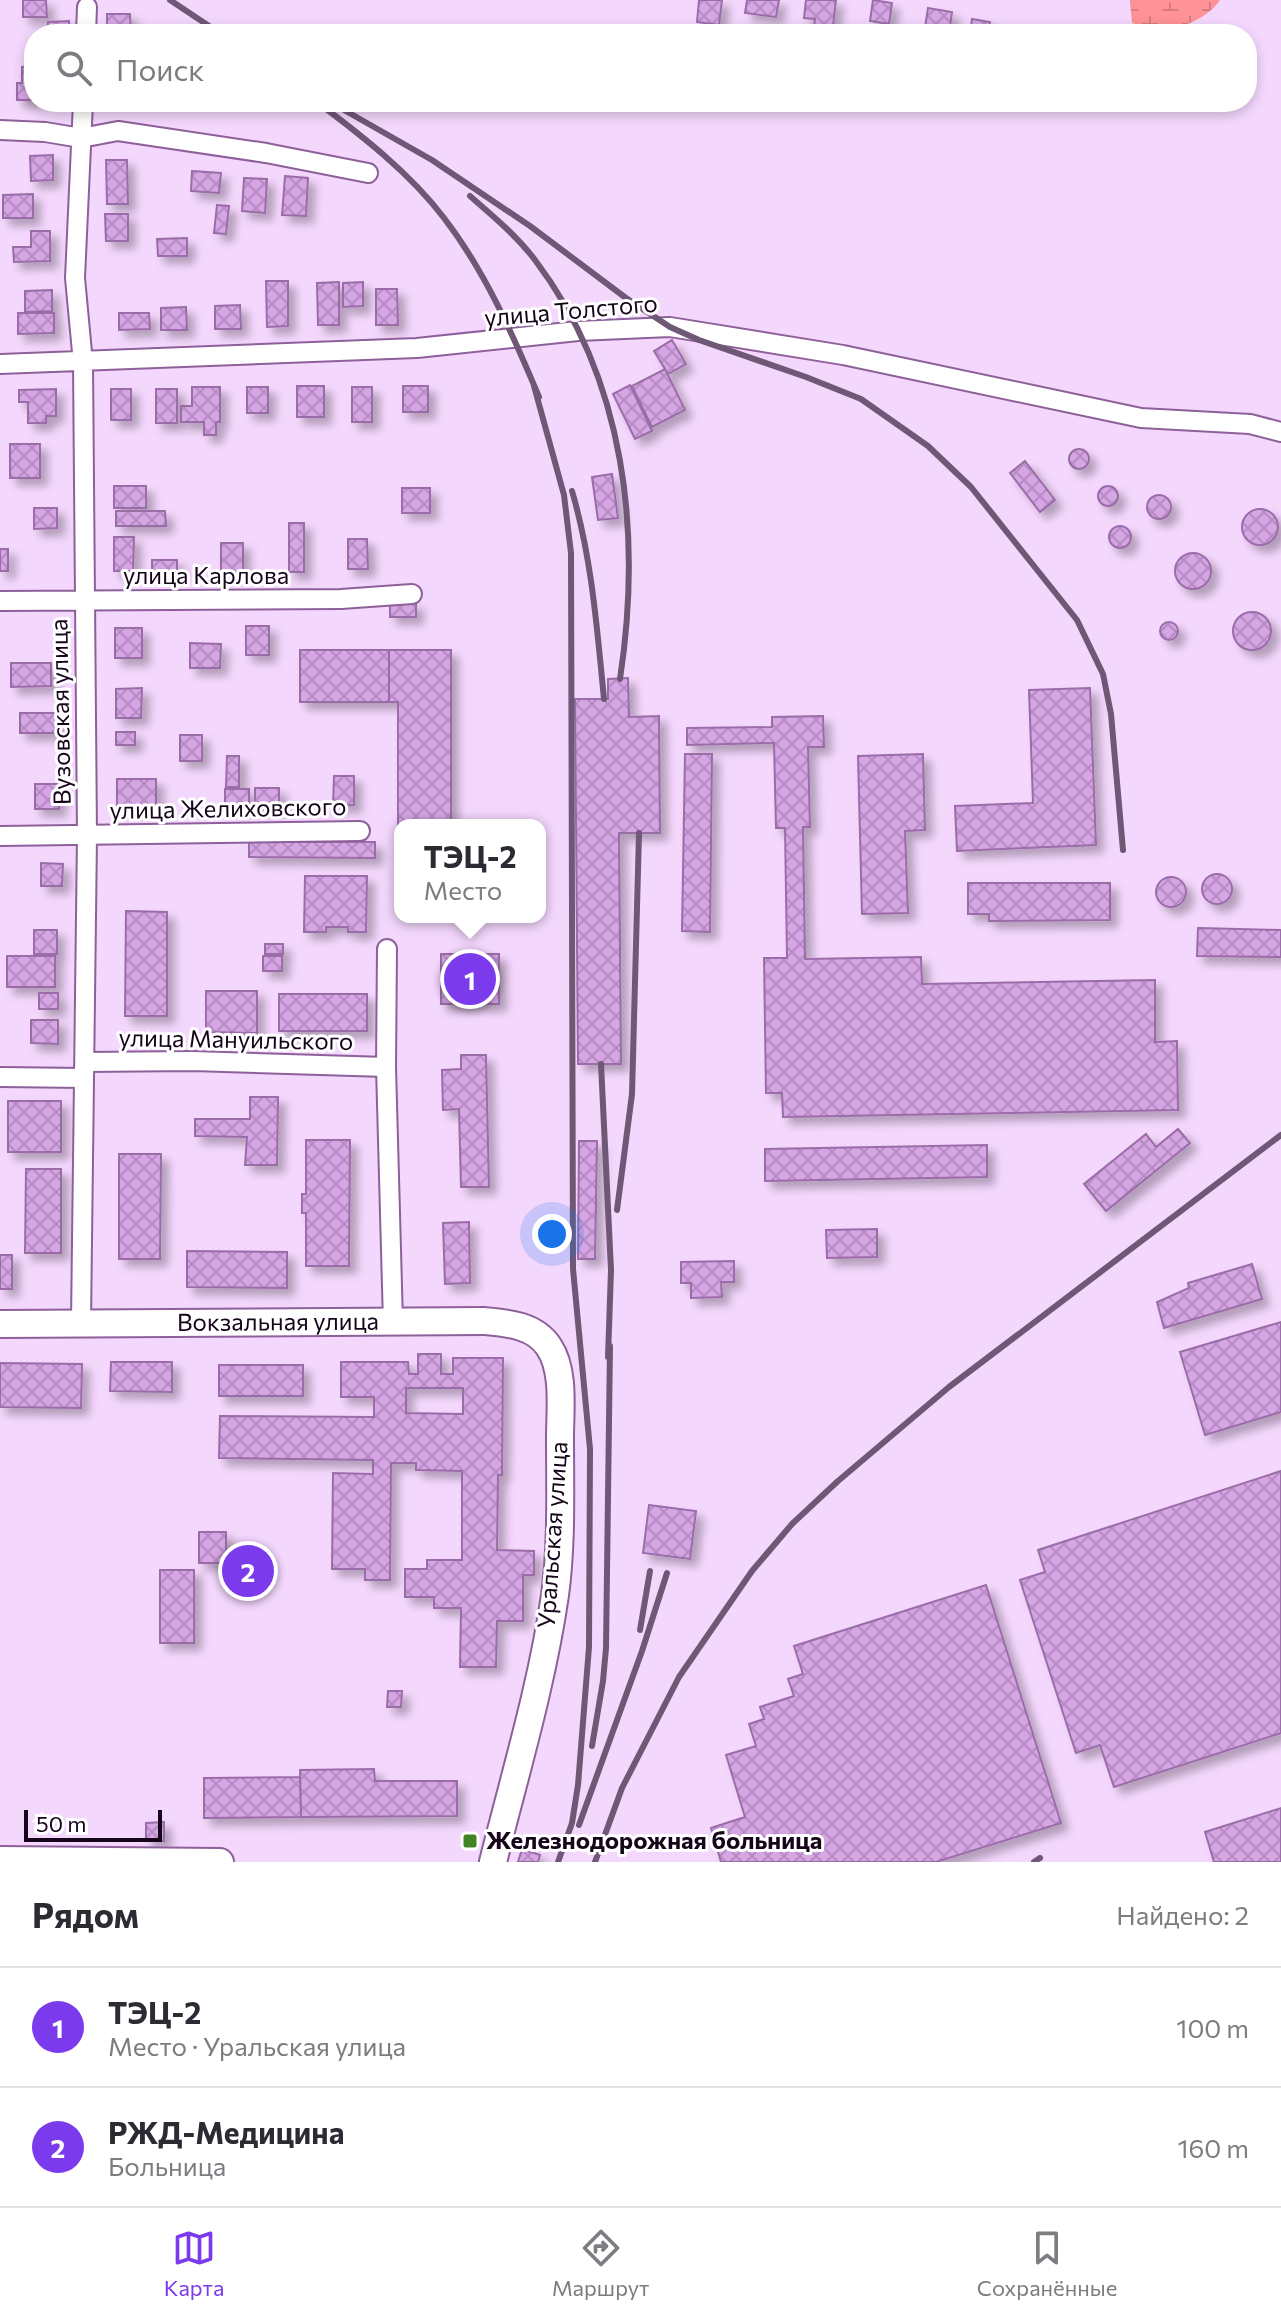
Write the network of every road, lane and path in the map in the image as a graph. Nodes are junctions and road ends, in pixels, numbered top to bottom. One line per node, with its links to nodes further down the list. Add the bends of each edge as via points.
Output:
1 (87, 7): 2 (street)
2 (86, 24)
3 (82, 112): 5 (street, Вузовская улица)
4 (0, 130): 5 (street)
5 (81, 138): 6 (street, via 118,131); 7 (street, Вузовская улица, via 75,278)
6 (368, 173)
7 (83, 363): 8 (street, улица Толстого); 9 (street, улица Толстого, via 417,348 670,327 843,355 1141,418 1250,424); 12 (street, Вузовская улица)
8 (0, 364)
9 (1281, 432)
10 (412, 594): 12 (street, улица Карлова)
11 (0, 601): 12 (street, улица Карлова)
12 (84, 601): 14 (street, Вузовская улица)
13 (360, 831): 14 (street, улица Желиховского)
14 (87, 835): 15 (street, улица Желиховского); 18 (street, Вузовская улица)
15 (0, 836)
16 (387, 949): 17 (street)
17 (386, 1067): 18 (street, улица Мануильского, via 193,1061); 21 (street)
18 (85, 1070): 19 (street, улица Мануильского); 20 (street, Вузовская улица)
19 (0, 1077)
20 (81, 1323): 21 (street, Вокзальная улица); 22 (street, Вокзальная улица)
21 (393, 1323): 23 (street, Вокзальная улица, via 514,1324)
22 (0, 1324)
23 (550, 1347): 27 (street, Уральская улица, via 560,1393 555,1592 542,1667)
24 (0, 1860): 25 (street)
25 (67, 1861): 26 (street)
26 (220, 1862)
27 (493, 1862)

